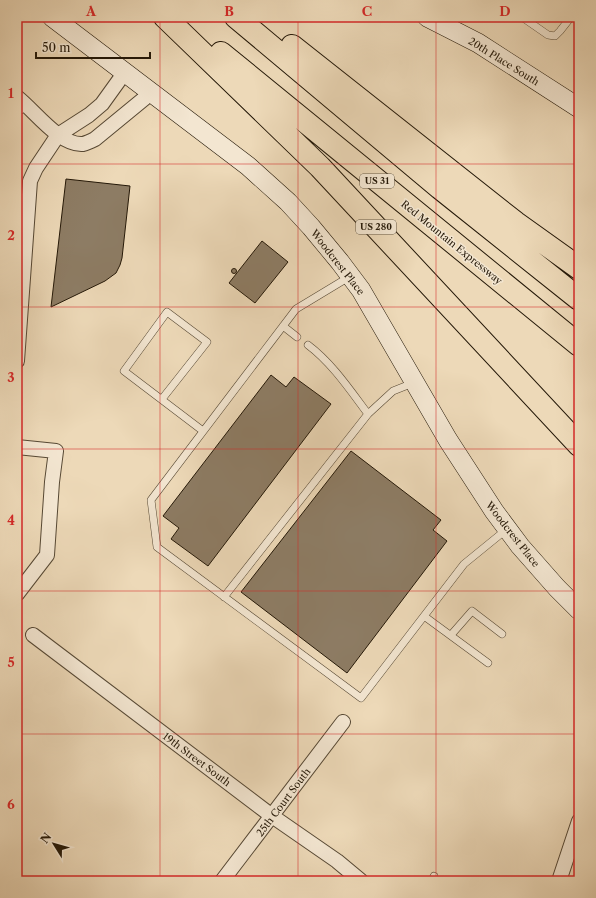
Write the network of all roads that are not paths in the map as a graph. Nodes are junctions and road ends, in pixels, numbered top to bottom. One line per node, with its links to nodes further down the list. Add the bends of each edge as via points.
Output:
1 (52, 17): 9 (street, Woodcrest Place)
2 (165, 17): 28 (highway, US 280, via 320,167)
3 (175, 17): 22 (highway, Red Mountain Expressway / US 31)
4 (236, 17): 17 (highway, via 440,188)
5 (255, 17): 15 (highway, via 516,223)
6 (427, 17): 12 (street, 20th Place South, via 478,43)
7 (522, 17): 8 (lane, via 548,35 555,36)
8 (571, 17)
9 (125, 72): 10 (street, Woodcrest Place); 14 (street, via 102,104)
10 (152, 93): 14 (street, via 95,139 83,144 71,143); 16 (street, Woodcrest Place, via 248,166 288,202)
11 (17, 97): 13 (street)
12 (579, 108)
13 (23, 109): 14 (street)
14 (58, 135): 18 (street, via 30,181)
15 (579, 268)
16 (350, 276): 19 (lane, via 296,309); 24 (street, Woodcrest Place, via 361,290)
17 (579, 299)
18 (19, 322): 23 (street)
19 (283, 326): 20 (lane); 27 (lane)
20 (298, 337)
21 (308, 345): 26 (lane, via 323,358)
22 (579, 346)
23 (17, 361)
24 (414, 382): 26 (lane, via 393,392); 30 (street, Woodcrest Place, via 448,440)
25 (162, 399): 25 (lane, via 124,370 168,312 207,342); 27 (lane)
26 (368, 414): 32 (lane)
27 (203, 431): 32 (lane, via 152,500 157,547)
28 (579, 445)
29 (17, 447): 31 (street, via 56,451 47,555)
30 (507, 529): 33 (street, Woodcrest Place); 34 (lane, via 464,564)
31 (17, 594)
32 (224, 597): 34 (lane, via 361,698)
33 (579, 610)
34 (424, 616): 37 (lane)
35 (502, 634): 37 (lane, via 472,611)
36 (33, 635): 40 (street, 19th Street South)
37 (451, 635): 38 (lane)
38 (488, 663)
39 (343, 722): 40 (street, 25th Court South)
40 (272, 816): 42 (street, 25th Court South); 43 (street, 19th Street South)
41 (579, 821): 44 (street)
42 (222, 881)
43 (361, 881)
44 (559, 881)

